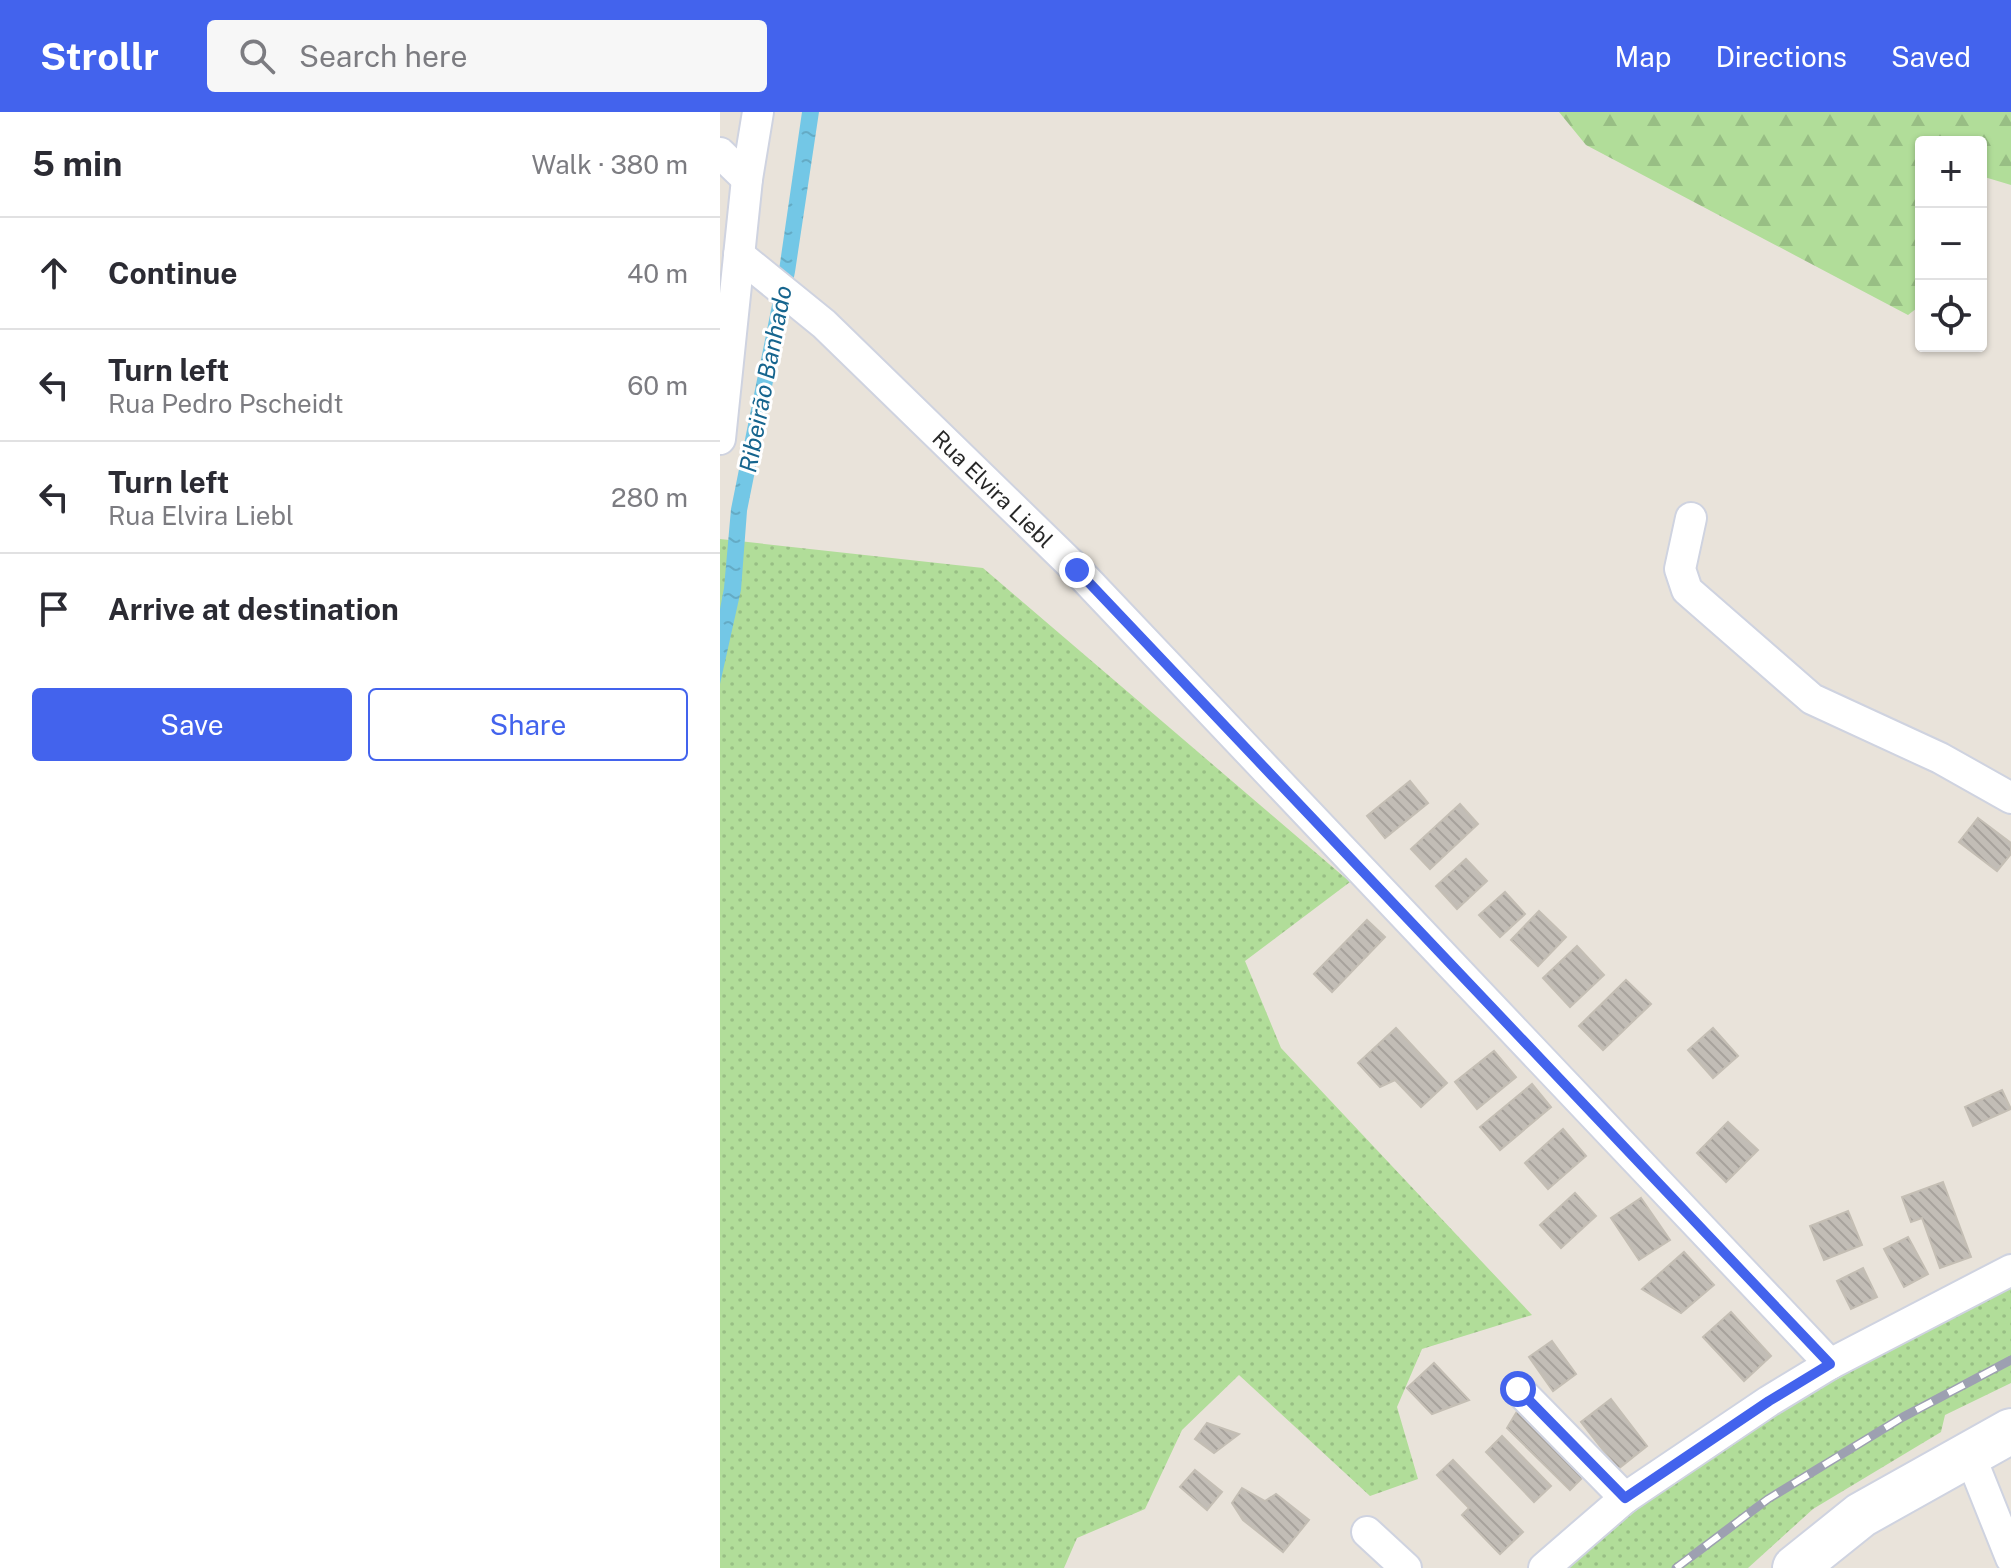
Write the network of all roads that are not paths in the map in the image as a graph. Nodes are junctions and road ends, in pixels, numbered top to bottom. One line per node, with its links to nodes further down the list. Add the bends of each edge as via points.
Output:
1 (758, 112): 3 (street)
2 (720, 153): 3 (street)
3 (747, 179): 4 (street)
4 (739, 255): 5 (street); 9 (street, Rua Elvira Liebl, via 824,324 1077,570)
5 (720, 439)
6 (1691, 518): 7 (street, via 1680,569 1687,590 1812,699 1940,758)
7 (2011, 798)
8 (2011, 1270): 9 (street)
9 (1830, 1364): 13 (street)
10 (1518, 1389): 13 (street)
11 (2011, 1431): 12 (main road)
12 (1969, 1453): 15 (street); 18 (main road, via 1861,1515)
13 (1625, 1498): 17 (street)
14 (1367, 1532): 16 (street)
15 (2011, 1558)
16 (1406, 1568)
17 (1544, 1568)
18 (1795, 1568)

